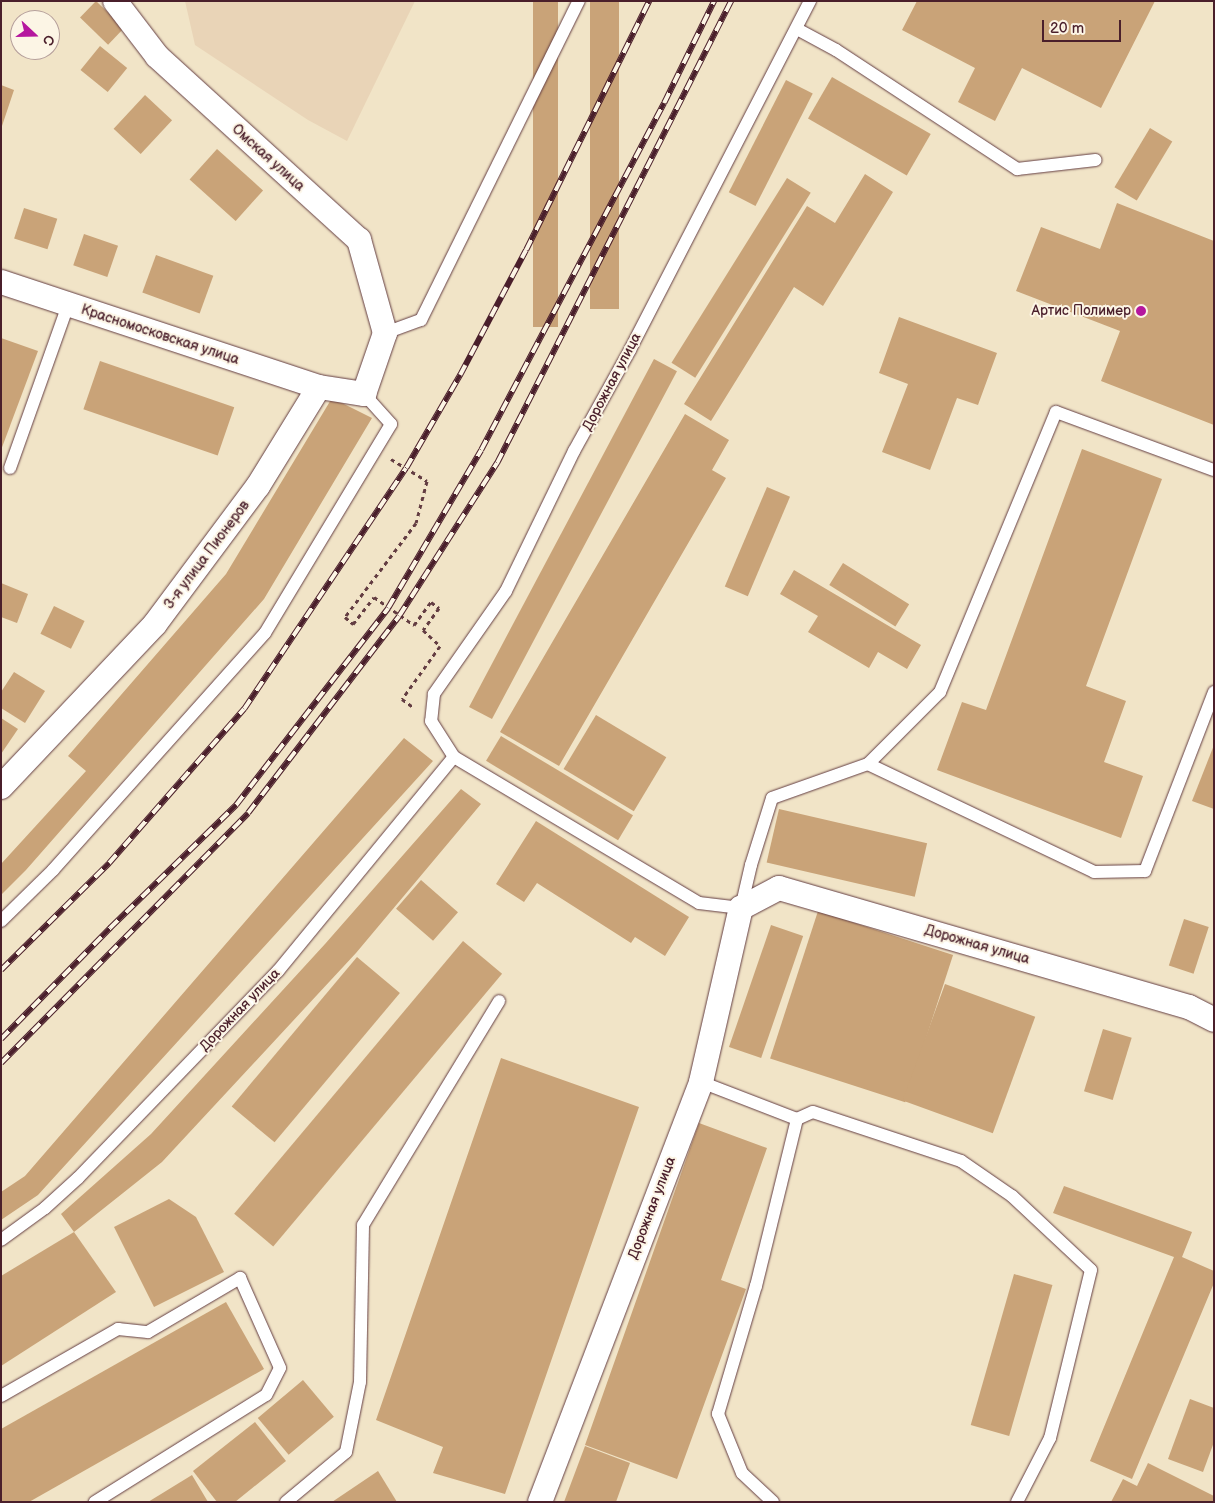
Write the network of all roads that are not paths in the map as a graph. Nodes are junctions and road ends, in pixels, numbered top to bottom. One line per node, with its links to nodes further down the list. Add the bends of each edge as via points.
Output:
1 (115, 1): 8 (street, Омская улица, via 157,56 359,240)
2 (579, 1): 8 (lane, via 421,320)
3 (810, 1): 4 (lane, Дорожная улица)
4 (797, 29): 5 (lane, via 836,50 1017,169); 14 (lane, Дорожная улица, via 574,451 506,591 434,694 431,721)
5 (1095, 160)
6 (1, 282): 7 (street, Красномосковская улица)
7 (68, 305): 9 (street, Красномосковская улица); 11 (lane)
8 (385, 334): 10 (street)
9 (319, 387): 10 (street); 16 (street, 3-я улица Пионеров, via 258,486 155,624)
10 (364, 394): 18 (lane, via 390,424 265,633 53,870)
11 (10, 468)
12 (1214, 470): 15 (lane, via 1056,412 940,692)
13 (1214, 692): 15 (lane, via 1145,871 1094,872)
14 (454, 757): 17 (lane, via 699,903); 23 (lane, Дорожная улица, via 278,971 78,1178 45,1208)
15 (868, 764): 17 (lane, via 772,798 751,865)
16 (1, 787)
17 (742, 908): 20 (street, Дорожная улица, via 779,888 1189,1007); 21 (street, Дорожная улица)
18 (1, 921)
19 (499, 1001): 26 (lane, via 363,1225 360,1382 346,1452)
20 (1214, 1020)
21 (701, 1082): 22 (lane); 27 (street, Дорожная улица)
22 (797, 1118): 28 (lane, via 756,1286 718,1414 742,1473); 29 (lane, via 813,1112 961,1161 1012,1196 1091,1270 1050,1438)
23 (1, 1240)
24 (1, 1396): 25 (lane, via 118,1329 148,1332 240,1278 280,1368 266,1395)
25 (95, 1502)
26 (286, 1502)
27 (540, 1502)
28 (773, 1502)
29 (1017, 1502)

